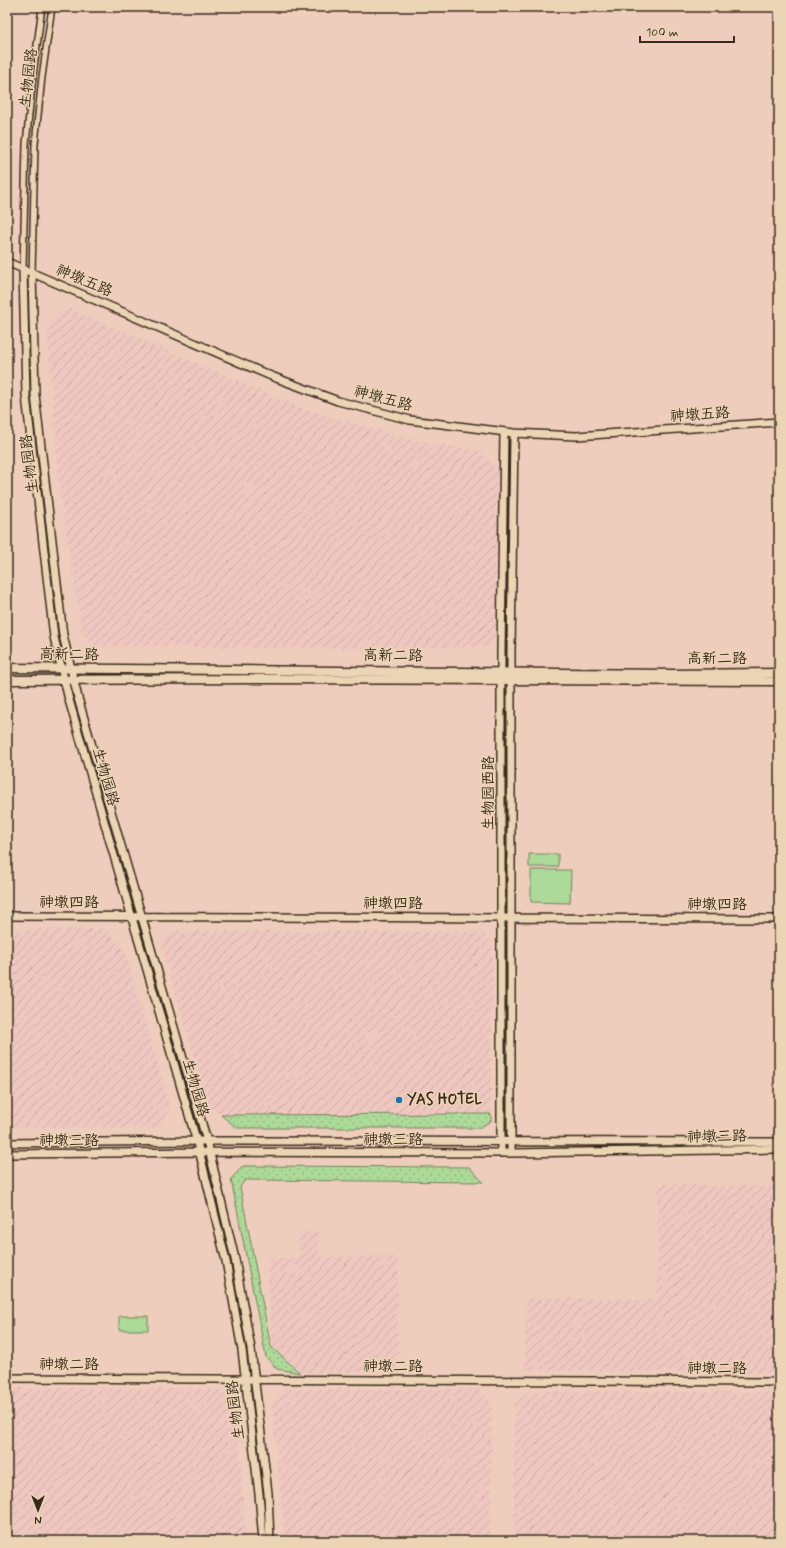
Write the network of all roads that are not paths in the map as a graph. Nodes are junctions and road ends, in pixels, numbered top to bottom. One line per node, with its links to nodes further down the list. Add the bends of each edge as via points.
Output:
1 (42, 7): 4 (street, 生物园路, via 26,144)
2 (52, 7): 5 (street, 生物园路, via 35,144)
3 (7, 262): 4 (street, 神墩五路)
4 (23, 269): 5 (street, 神墩五路); 10 (street, 生物园路, via 26,396 54,637)
5 (32, 272): 7 (street, 神墩五路, via 271,376 338,401 410,420); 11 (street, 生物园路, via 35,395 63,635)
6 (778, 423): 8 (street, 神墩五路, via 576,436)
7 (504, 432): 8 (street, 神墩五路); 12 (street, 生物园西路)
8 (514, 433): 13 (street, 生物园西路)
9 (7, 668): 10 (main road, 高新二路)
10 (62, 669): 11 (main road, 高新二路); 16 (street, 生物园路)
11 (71, 669): 12 (main road, 高新二路); 17 (street, 生物园路)
12 (502, 671): 13 (main road, 高新二路); 18 (street, 生物园西路)
13 (512, 672): 14 (main road, 高新二路); 19 (street, 生物园西路)
14 (779, 673)
15 (7, 680): 16 (main road, 高新二路)
16 (64, 680): 17 (main road, 高新二路); 22 (street, 生物园路)
17 (74, 680): 18 (main road, 高新二路); 23 (street, 生物园路)
18 (502, 680): 19 (main road, 高新二路); 24 (street, 生物园西路)
19 (512, 680): 20 (main road, 高新二路); 25 (street, 生物园西路)
20 (779, 682)
21 (7, 916): 22 (street, 神墩四路)
22 (131, 916): 23 (street, 神墩四路); 27 (street, 生物园路)
23 (141, 916): 24 (street, 神墩四路); 28 (street, 生物园路)
24 (501, 917): 25 (street, 神墩四路); 29 (street, 生物园西路)
25 (511, 917): 26 (street, 神墩四路); 30 (street, 生物园西路)
26 (779, 919)
27 (196, 1141): 28 (street, 神墩三路); 32 (street, 神墩三路); 34 (street, 生物园路)
28 (207, 1141): 29 (street, 神墩三路); 35 (street, 生物园路)
29 (501, 1142): 30 (street, 神墩三路); 36 (street, 生物园西路)
30 (511, 1142): 31 (street, 神墩三路); 37 (street, 生物园西路)
31 (779, 1142)
32 (7, 1143)
33 (779, 1149): 37 (street, 神墩三路)
34 (199, 1152): 35 (street, 神墩三路); 38 (street, 神墩三路); 40 (street, 生物园路, via 226,1261)
35 (209, 1152): 36 (street, 神墩三路); 41 (street, 生物园路, via 235,1259)
36 (501, 1153): 37 (street, 神墩三路)
37 (511, 1153)
38 (7, 1154)
39 (7, 1378): 40 (street, 神墩二路)
40 (245, 1379): 41 (street, 神墩二路); 43 (street, 生物园路)
41 (255, 1379): 42 (street, 神墩二路); 44 (street, 生物园路, via 268,1493)
42 (779, 1382)
43 (263, 1541)
44 (270, 1541)

